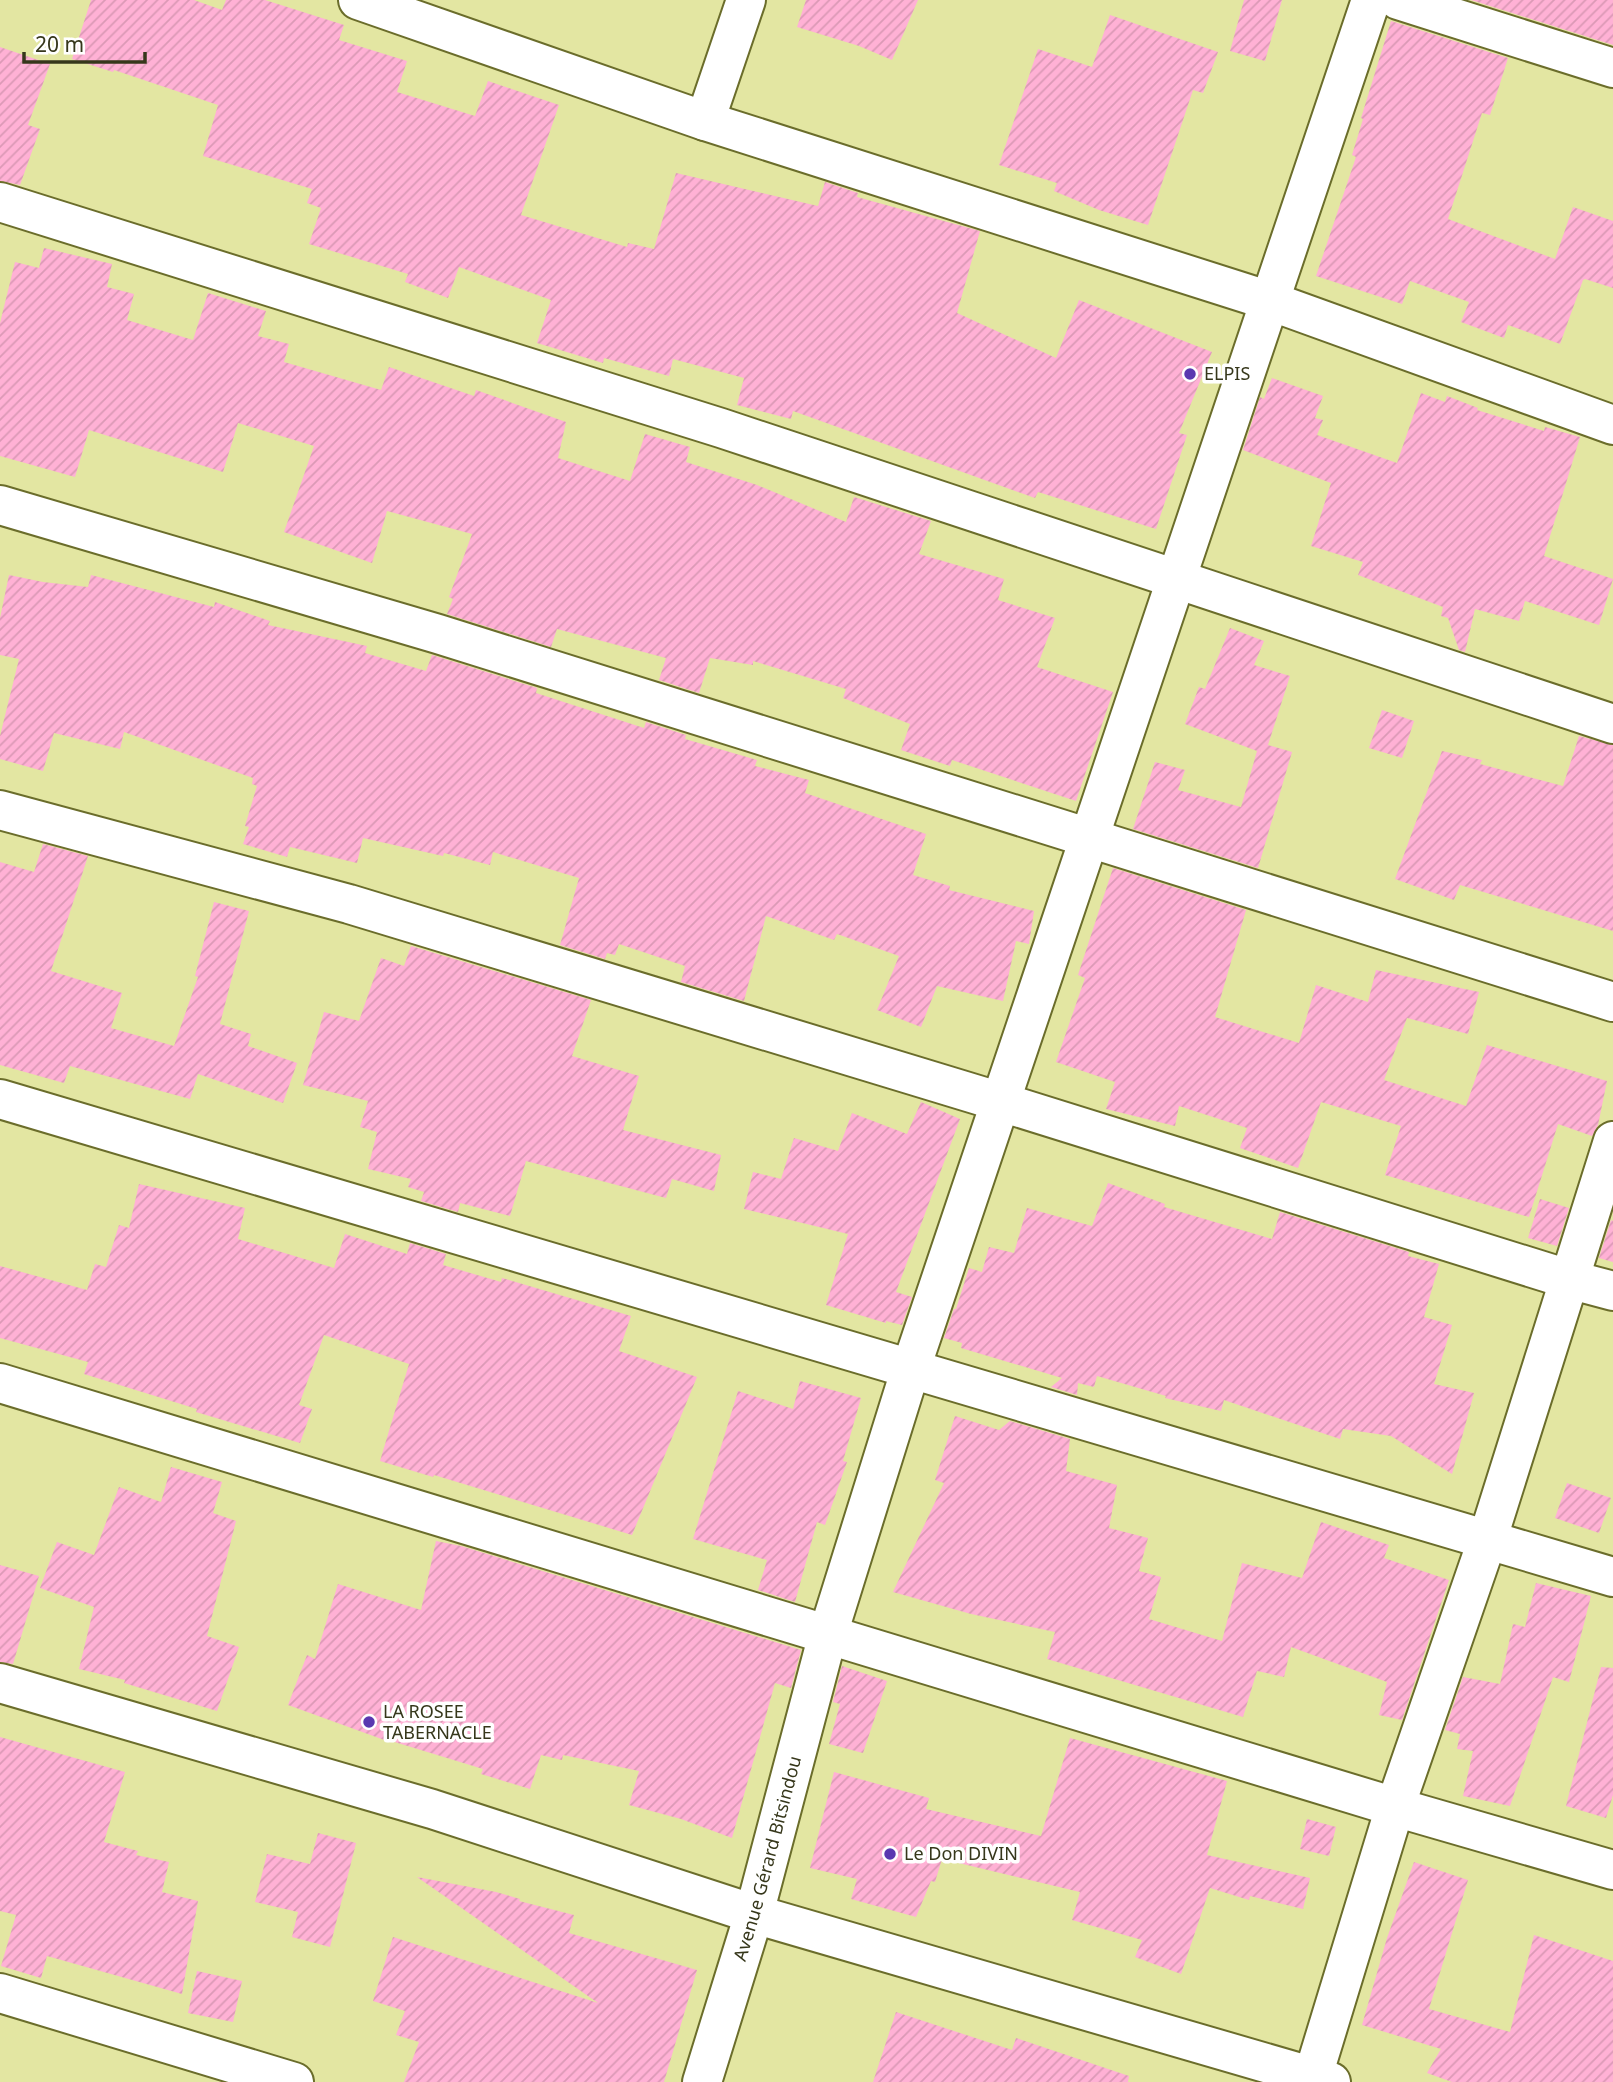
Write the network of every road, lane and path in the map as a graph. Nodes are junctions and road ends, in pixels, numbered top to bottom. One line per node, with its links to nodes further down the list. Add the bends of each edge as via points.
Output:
1 (358, 0): 6 (street)
2 (746, 0): 6 (street)
3 (1371, 0): 8 (street, Avenue Gérard Bitsindou)
4 (1398, 0): 5 (street)
5 (1613, 68)
6 (705, 121): 8 (street)
7 (0, 202): 11 (street, via 720,428)
8 (1270, 301): 9 (street); 11 (street, Avenue Gérard Bitsindou)
9 (1613, 425)
10 (0, 505): 14 (street, via 438,634)
11 (1177, 579): 12 (street); 14 (street, Avenue Gérard Bitsindou)
12 (1613, 724)
13 (0, 810): 17 (street, via 349,904)
14 (1089, 839): 15 (street); 17 (street, Avenue Gérard Bitsindou)
15 (1613, 1002)
16 (0, 1098): 21 (street)
17 (1001, 1102): 19 (street); 21 (street, Avenue Gérard Bitsindou)
18 (1613, 1141): 19 (street)
19 (1568, 1279): 20 (street); 23 (street)
20 (1613, 1291)
21 (911, 1368): 23 (street); 25 (street, Avenue Gérard Bitsindou)
22 (0, 1383): 25 (street)
23 (1487, 1541): 24 (street); 27 (street)
24 (1613, 1577)
25 (828, 1634): 27 (street); 29 (street, Avenue Gérard Bitsindou)
26 (0, 1683): 29 (street, via 432,1809)
27 (1395, 1807): 28 (street); 31 (street)
28 (1613, 1870)
29 (754, 1914): 31 (street); 33 (street, Avenue Gérard Bitsindou)
30 (0, 1993): 32 (street)
31 (1322, 2079)
32 (294, 2082)
33 (702, 2082)

